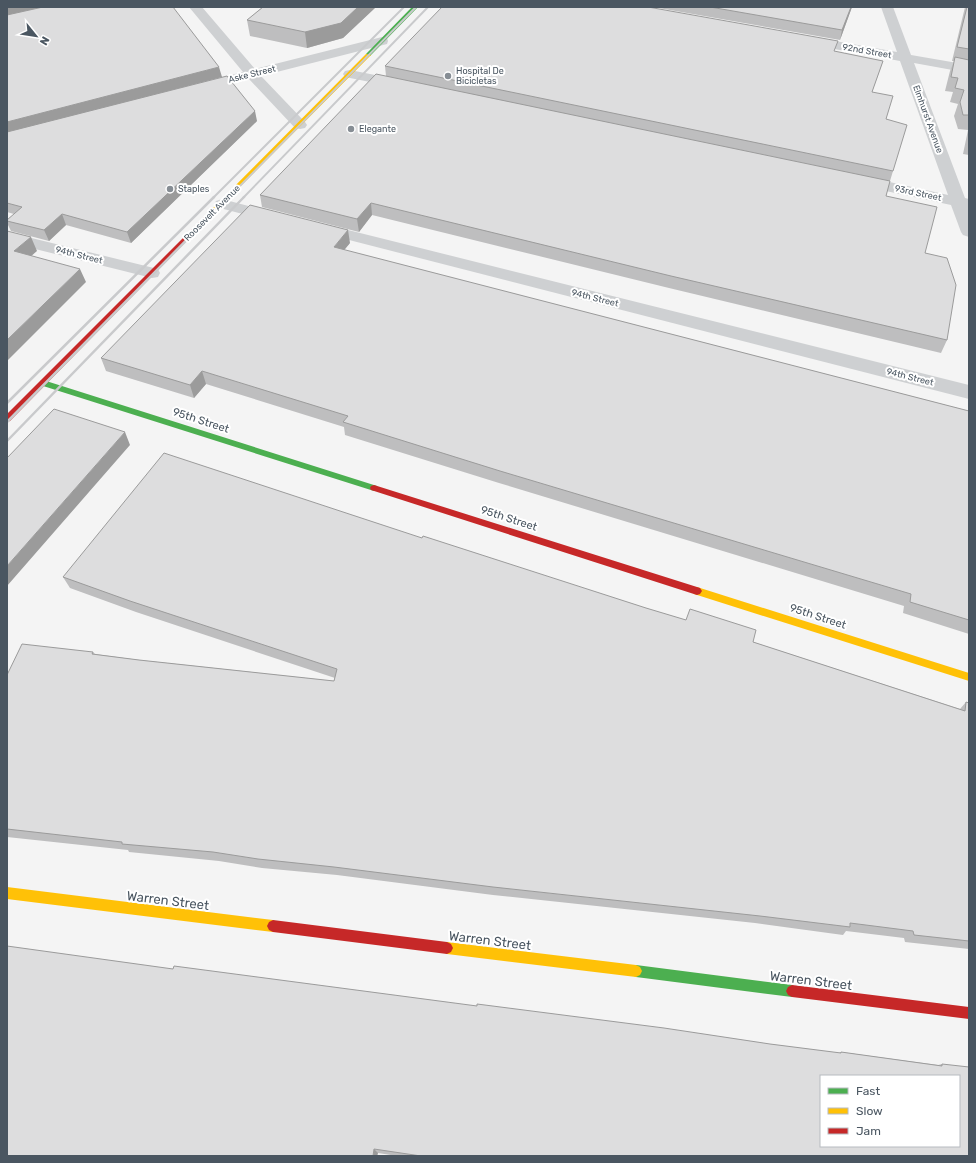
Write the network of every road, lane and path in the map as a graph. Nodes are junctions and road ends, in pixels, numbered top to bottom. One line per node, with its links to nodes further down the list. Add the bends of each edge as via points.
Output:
1 (195, 7): 8 (street)
2 (415, 7): 5 (street, Roosevelt Avenue)
3 (887, 7): 6 (street, Elmhurst Avenue)
4 (794, 38): 6 (street, 92nd Street)
5 (382, 41): 8 (street, Aske Street); 9 (street, Roosevelt Avenue)
6 (906, 58): 7 (street, 92nd Street); 14 (street, Elmhurst Avenue)
7 (969, 69)
8 (252, 74): 11 (street, Aske Street); 12 (street)
9 (350, 74): 10 (street); 12 (street, Roosevelt Avenue)
10 (416, 88)
11 (190, 91)
12 (300, 125): 15 (street, Roosevelt Avenue)
13 (845, 178): 14 (street, 93rd Street)
14 (963, 202): 16 (street, Elmhurst Avenue)
15 (222, 204): 18 (street, Roosevelt Avenue); 20 (street, 94th Street)
16 (969, 232)
17 (7, 236): 18 (street, 94th Street)
18 (152, 273): 19 (street, Roosevelt Avenue)
19 (43, 383): 21 (street, Roosevelt Avenue); 22 (street, 95th Street)
20 (969, 392)
21 (7, 419)
22 (969, 677)
23 (7, 893): 24 (street, Warren Street)
24 (969, 1013)

